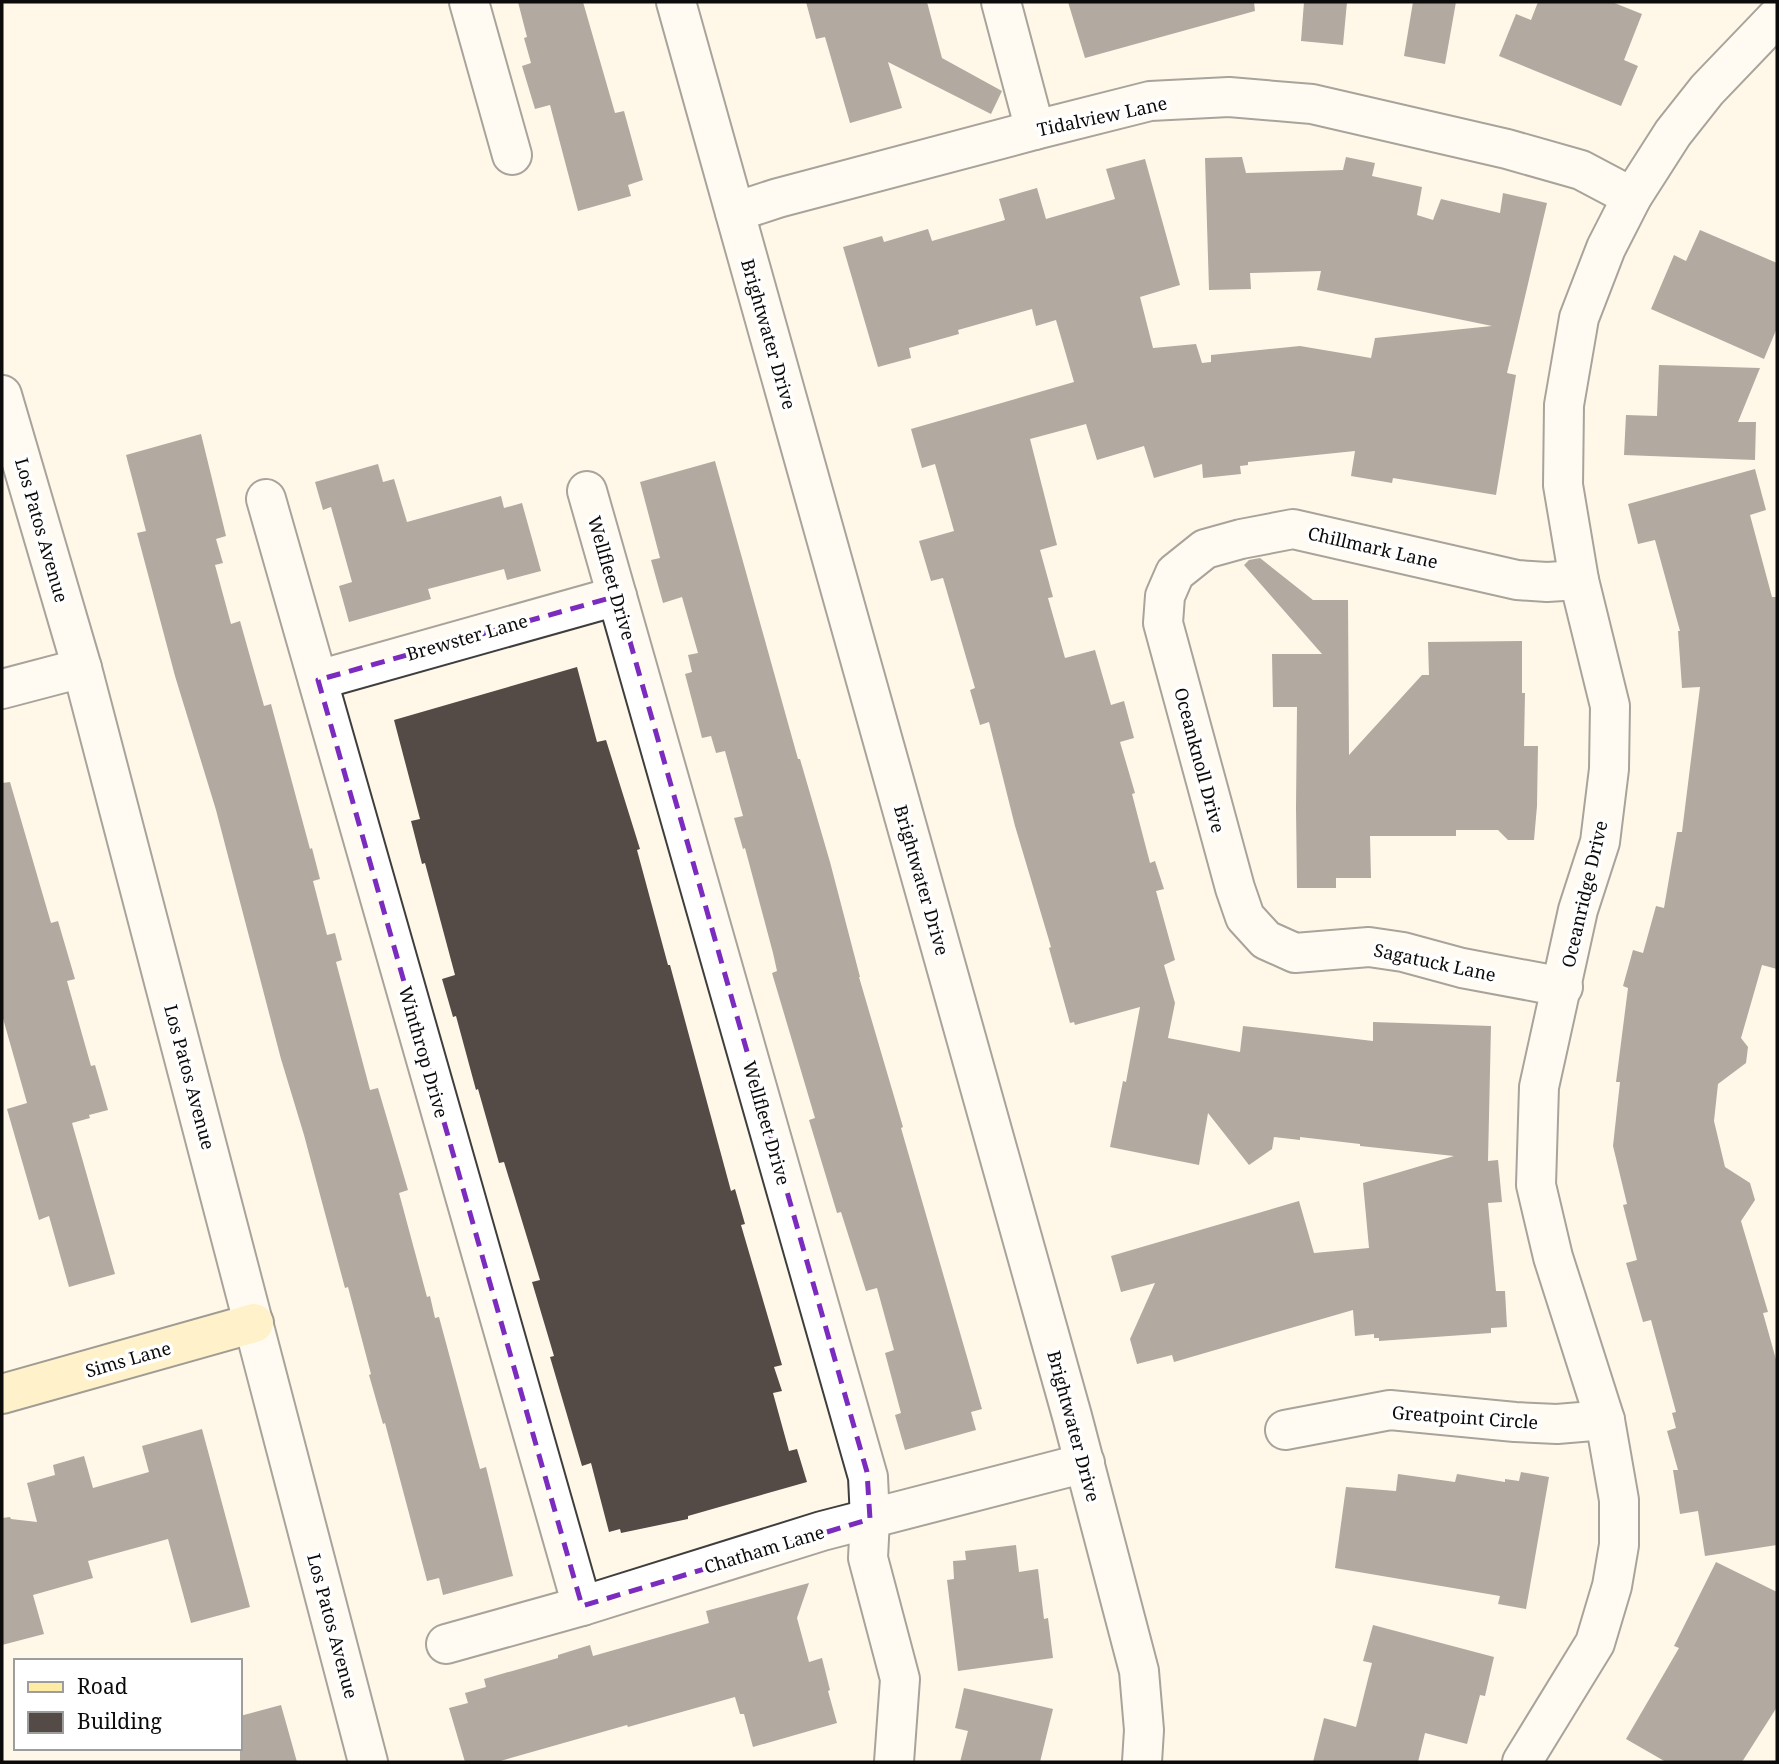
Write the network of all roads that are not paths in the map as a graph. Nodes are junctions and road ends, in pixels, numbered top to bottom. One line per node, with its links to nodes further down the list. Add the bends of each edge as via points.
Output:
1 (470, 2): 6 (street)
2 (677, 2): 8 (street, Brightwater Drive)
3 (1001, 2): 5 (street)
4 (1777, 17): 7 (street, Oceanridge Drive, via 1707,90)
5 (1035, 130): 7 (street, Tidalview Lane, via 1150,101 1228,97 1312,104 1581,170); 8 (street, Tidalview Lane)
6 (512, 155)
7 (1632, 197): 13 (street, Oceanridge Drive, via 1579,318 1564,405 1563,485)
8 (735, 212): 24 (street, Brightwater Drive)
9 (2, 395): 15 (street, Los Patos Avenue)
10 (587, 491): 14 (street, Wellfleet Drive)
11 (266, 499): 16 (street, Winthrop Drive)
12 (1175, 573): 13 (street, Chillmark Lane, via 1205,549 1293,529 1517,579); 18 (street, Oceanknoll Drive, via 1165,596 1163,623 1235,888 1245,918)
13 (1579, 580): 19 (street, Oceanridge Drive, via 1610,706 1609,769 1600,842 1578,910)
14 (617, 596): 16 (street, Brewster Lane); 25 (street, Wellfleet Drive, via 868,1478)
15 (82, 667): 17 (street); 20 (street, Los Patos Avenue)
16 (318, 680): 26 (street, Winthrop Drive)
17 (2, 689)
18 (1266, 940): 19 (street, Sagatuck Lane, via 1295,953 1369,947 1403,952)
19 (1563, 987): 22 (street, Oceanridge Drive, via 1539,1087 1536,1185 1553,1257)
20 (254, 1323): 21 (street, Sims Lane); 28 (street, Los Patos Avenue)
21 (2, 1394)
22 (1605, 1420): 23 (street, Greatpoint Circle, via 1515,1423 1390,1410); 31 (street, Oceanridge Drive, via 1619,1500 1619,1545 1612,1586 1595,1643)
23 (1285, 1430)
24 (1085, 1463): 25 (street, Chatham Lane); 30 (street, Brightwater Drive, via 1139,1671)
25 (870, 1519): 26 (street, Chatham Lane); 29 (street, Wellfleet Drive, via 868,1558 900,1679)
26 (582, 1606): 27 (street, Chatham Lane)
27 (446, 1644)
28 (368, 1762)
29 (894, 1762)
30 (1142, 1762)
31 (1522, 1762)

